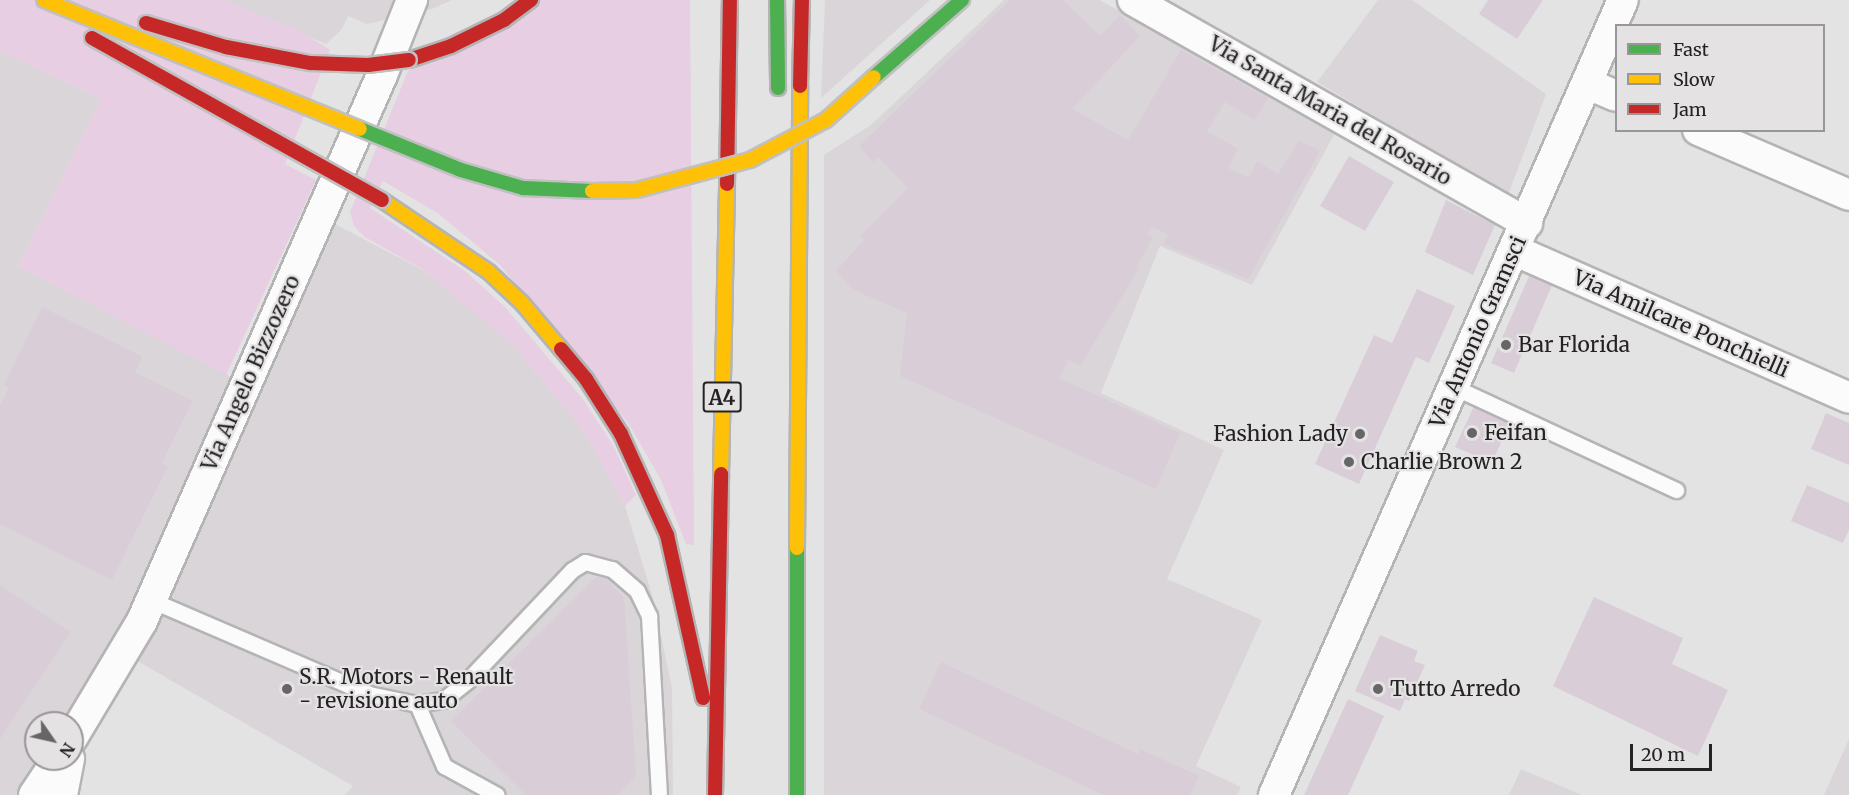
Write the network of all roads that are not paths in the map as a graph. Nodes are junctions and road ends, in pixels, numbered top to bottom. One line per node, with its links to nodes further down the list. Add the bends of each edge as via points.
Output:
1 (29, 0): 27 (highway, bridge, via 226,116 382,200 462,251 522,303 586,378 621,434 667,535)
2 (44, 0): 9 (highway, bridge, via 461,170 523,188 574,192 637,190 750,160 826,120)
3 (66, 0): 5 (highway, bridge, via 226,46 310,63 368,65 409,60 451,46 504,20)
4 (412, 0): 24 (street, Via Angelo Bizzozero)
5 (531, 0)
6 (730, 0): 27 (highway, A4)
7 (777, 0): 14 (highway)
8 (802, 0): 35 (highway, via 796,221)
9 (962, 0)
10 (1133, 0): 19 (street, Via Santa Maria del Rosario)
11 (1623, 0): 12 (street, Via Antonio Gramsci)
12 (1588, 84): 13 (street); 19 (street, Via Antonio Gramsci)
13 (1615, 95)
14 (778, 107)
15 (778, 130): 17 (highway)
16 (1703, 132): 18 (street)
17 (778, 166)
18 (1849, 195)
19 (1527, 223): 20 (street, Via Antonio Gramsci)
20 (1514, 250): 21 (street, Via Antonio Gramsci); 22 (street, Via Amilcare Ponchielli)
21 (1454, 387): 23 (lane); 36 (street, Via Antonio Gramsci)
22 (1849, 398)
23 (1676, 490)
24 (151, 600): 25 (lane, via 369,694); 26 (street, Via Angelo Bizzozero)
25 (417, 704): 32 (lane, via 444,766); 33 (lane, via 443,700 467,681 572,570 585,562 612,569 637,591 649,616)
26 (84, 722)
27 (715, 761): 34 (highway, A4)
28 (52, 771): 30 (street, Via Angelo Bizzozero)
29 (66, 771): 31 (street, Via Angelo Bizzozero)
30 (34, 795)
31 (62, 795)
32 (497, 795)
33 (659, 795)
34 (715, 795)
35 (797, 795)
36 (1274, 795)

